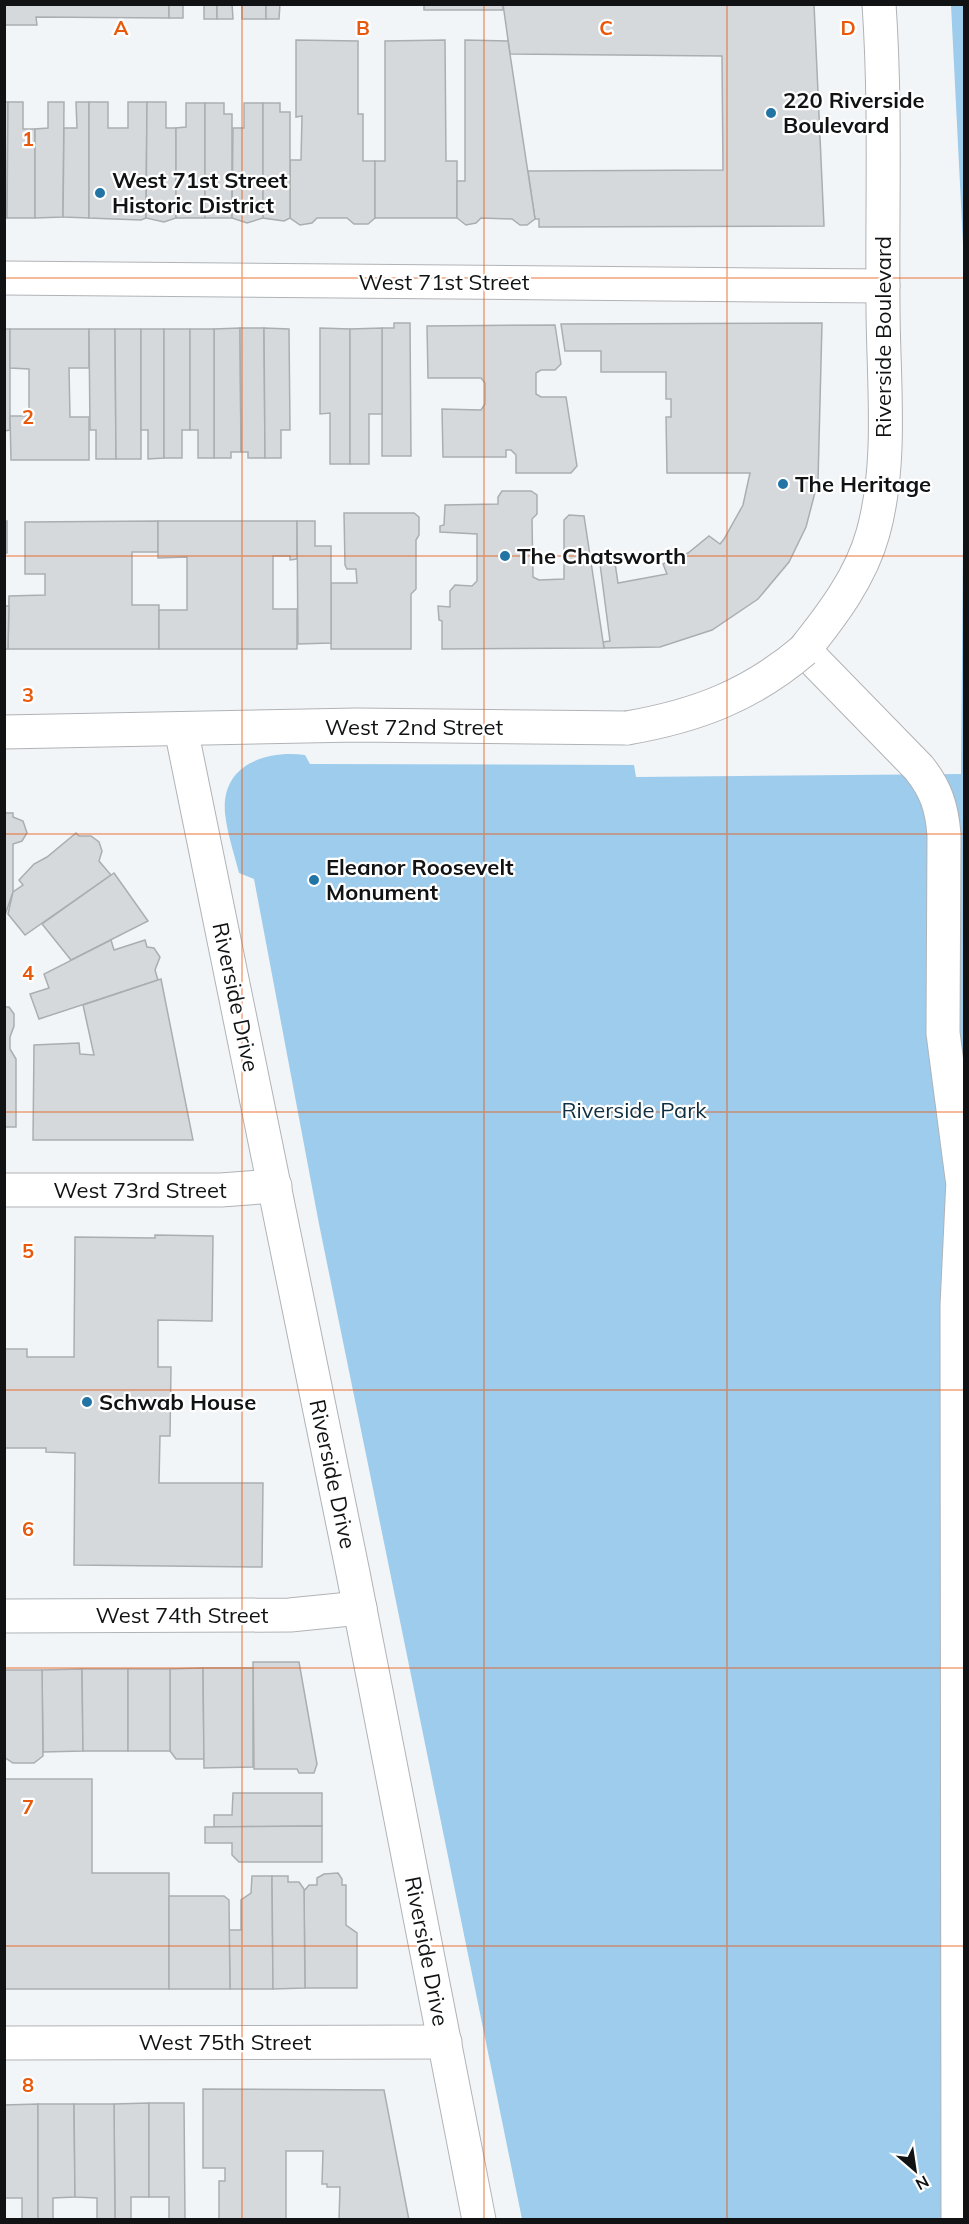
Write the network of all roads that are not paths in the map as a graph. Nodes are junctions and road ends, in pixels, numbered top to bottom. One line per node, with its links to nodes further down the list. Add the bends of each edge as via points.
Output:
1 (879, 4): 3 (main road, Riverside Boulevard, via 884,116)
2 (4, 279): 3 (main road, West 71st Street)
3 (883, 286): 4 (main road, Riverside Boulevard, via 883,468 873,533 850,585)
4 (804, 650): 5 (main road, West 72nd Street, bridge, via 756,685 714,706 687,716 627,728); 7 (main road, via 919,768 940,805 944,835 943,1033)
5 (181, 729): 6 (main road, West 72nd Street); 8 (main road, Riverside Drive)
6 (4, 732)
7 (963, 1169): 15 (main road, via 957,1306)
8 (275, 1186): 9 (main road, West 73rd Street, via 221,1190); 10 (main road, Riverside Drive)
9 (4, 1190)
10 (360, 1608): 11 (main road, West 74th Street, via 290,1615); 12 (main road, Riverside Drive)
11 (4, 1616)
12 (445, 2042): 13 (main road, West 75th Street); 14 (main road, Riverside Drive)
13 (4, 2043)
14 (479, 2220)
15 (958, 2220)

